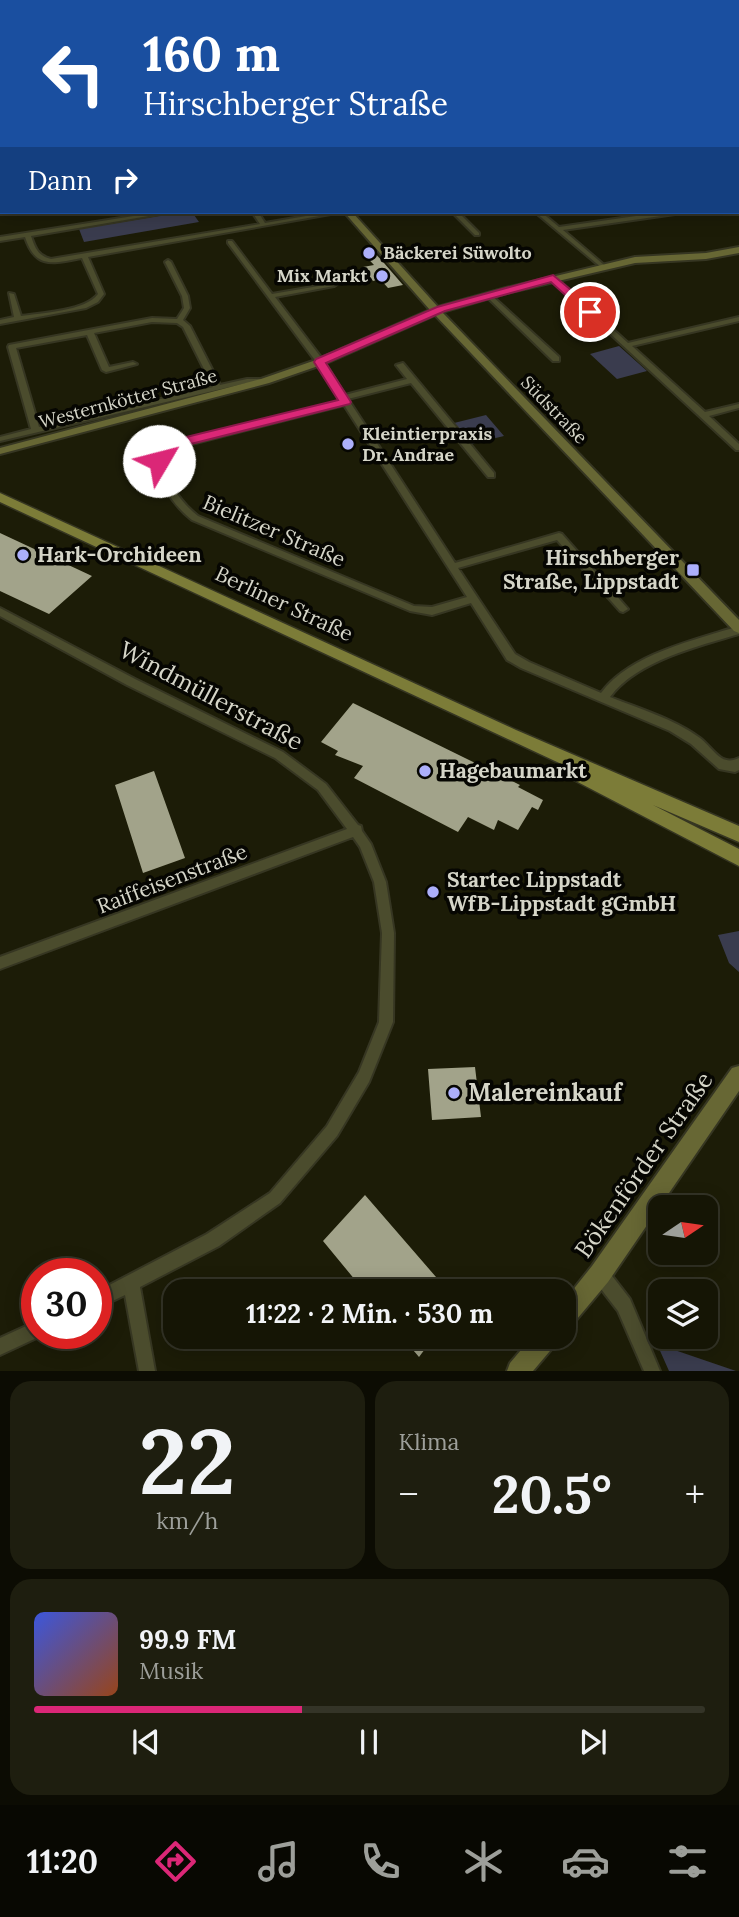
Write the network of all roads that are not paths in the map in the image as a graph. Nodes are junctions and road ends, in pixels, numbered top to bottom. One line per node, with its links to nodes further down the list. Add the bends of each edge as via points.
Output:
1 (157, 214): 11 (street)
2 (256, 214): 8 (street)
3 (327, 214): 8 (street)
4 (350, 214): 23 (main road, Südstraße)
5 (457, 214): 10 (street)
6 (540, 214): 9 (street)
7 (661, 214): 9 (street)
8 (264, 225): 15 (street)
9 (558, 229): 17 (street)
10 (477, 234)
11 (28, 235): 12 (street); 15 (street, via 40,260)
12 (0, 239)
13 (230, 242): 21 (street)
14 (739, 250): 17 (main road, Westernkötter Straße)
15 (84, 256): 24 (street, via 101,294 96,301)
16 (168, 262): 26 (street, via 186,296 187,308)
17 (602, 266): 18 (main road, Westernkötter Straße)
18 (553, 278): 22 (main road, Westernkötter Straße); 29 (street)
19 (334, 284): 21 (street)
20 (11, 294): 24 (street)
21 (270, 296): 31 (street)
22 (489, 296): 23 (main road, Westernkötter Straße); 30 (street)
23 (436, 311): 31 (main road, Westernkötter Straße); 50 (main road, Südstraße)
24 (18, 318): 27 (street)
25 (739, 319): 29 (street)
26 (179, 321): 28 (street, via 152,320); 36 (street, via 186,326)
27 (0, 322)
28 (90, 332): 32 (street, via 106,370); 40 (street, via 12,347)
29 (627, 345): 39 (street)
30 (556, 359)
31 (320, 362): 35 (main road, Westernkötter Straße); 37 (street)
32 (133, 364)
33 (400, 365): 34 (street)
34 (412, 380): 37 (street); 44 (street)
35 (265, 381): 36 (street, Westernkötter Straße); 43 (main road, Westernkötter Straße)
36 (218, 388): 40 (street, Westernkötter Straße)
37 (344, 400): 46 (street); 47 (street, Bielitzer Straße, via 169,447 159,461 176,502 195,518 413,609 432,611)
38 (739, 407): 39 (street)
39 (703, 415): 42 (street)
40 (36, 431): 41 (street, Westernkötter Straße)
41 (0, 439)
42 (739, 448)
43 (0, 451)
44 (491, 475)
45 (0, 497): 52 (main road, Berliner Straße)
46 (452, 567): 47 (street); 48 (street, via 559,536)
47 (473, 599): 51 (street, via 511,657)
48 (623, 609)
49 (0, 612): 54 (street, Windmüllerstraße, via 279,755 322,787)
50 (739, 629): 51 (street, via 635,667)
51 (604, 697): 53 (street, via 674,728 723,766)
52 (510, 735): 55 (main road, Berliner Straße); 56 (main road, Berliner Straße)
53 (739, 763)
54 (357, 830): 57 (street, Raiffeisenstraße); 60 (street, Windmüllerstraße, via 380,882 388,933 386,1022 364,1077 332,1131 275,1198 214,1240)
55 (739, 834)
56 (739, 858)
57 (0, 963)
58 (739, 1075): 59 (main road, Bökenförder Straße)
59 (600, 1274): 62 (main road, Bökenförder Straße); 68 (street, via 624,1305)
60 (125, 1287): 61 (street, Windmüllerstraße); 66 (street)
61 (112, 1293)
62 (576, 1303)
63 (21, 1337): 64 (street)
64 (0, 1347)
65 (537, 1349): 67 (main road)
66 (147, 1371)
67 (518, 1371)
68 (652, 1371)

